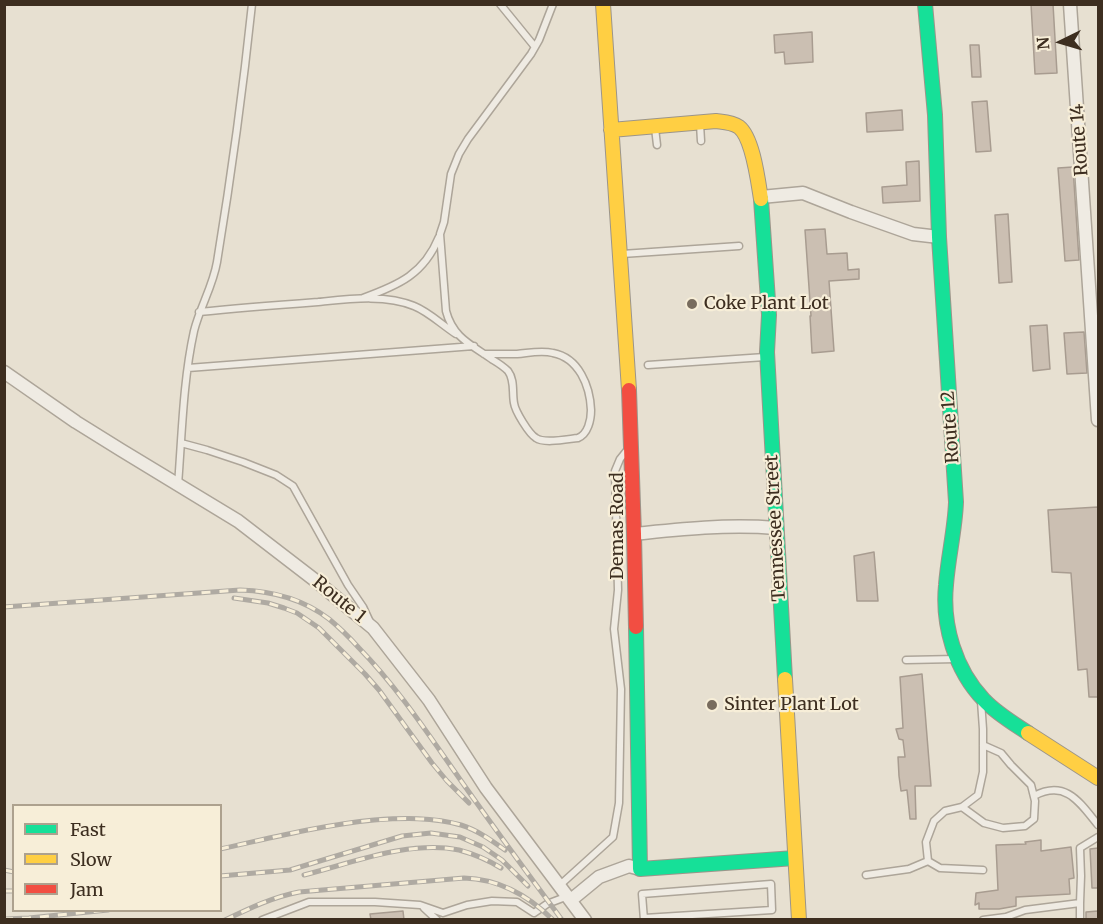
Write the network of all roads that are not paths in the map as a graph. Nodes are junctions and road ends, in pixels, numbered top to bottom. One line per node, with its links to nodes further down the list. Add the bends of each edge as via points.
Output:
1 (252, 4): 19 (lane, via 216,263 211,287)
2 (500, 4): 7 (lane)
3 (553, 4): 7 (lane)
4 (603, 4): 10 (street)
5 (925, 4): 15 (street, Route 12, via 935,115)
6 (1070, 4): 27 (street, Route 14)
7 (535, 47): 14 (lane, via 459,154 451,174)
8 (700, 122): 9 (street, Tennessee Street); 11 (lane); 13 (street, Tennessee Street, via 730,123 740,128 749,142)
9 (655, 126): 10 (street, Tennessee Street); 12 (lane)
10 (611, 130): 17 (street)
11 (701, 141)
12 (657, 145)
13 (761, 197): 15 (street, via 803,193 913,234); 23 (street, Tennessee Street, via 769,315)
14 (440, 234): 18 (lane, via 430,257 419,269 392,287); 20 (lane, via 446,311)
15 (939, 237): 34 (street, Route 12, via 956,502 945,613)
16 (739, 246): 17 (lane)
17 (619, 254): 29 (street)
18 (360, 298): 19 (lane); 20 (lane, via 415,306)
19 (199, 312): 25 (lane)
20 (456, 334): 21 (lane)
21 (474, 346): 22 (lane); 25 (lane)
22 (484, 354): 22 (lane, via 507,369 514,406 535,438 578,438 585,433 591,409 587,387 571,362 547,352)
23 (767, 357): 24 (lane); 31 (street, Tennessee Street)
24 (648, 365)
25 (188, 368): 28 (lane)
26 (4, 372): 30 (street, Route 1)
27 (1098, 420)
28 (181, 443): 30 (lane); 33 (lane, via 243,462 293,486)
29 (632, 444): 32 (street); 48 (lane, Demas Road, via 615,471 618,590 614,629 621,689 619,803 612,837)
30 (178, 486): 33 (street, Route 1, via 238,521)
31 (776, 528): 32 (street, via 708,527); 43 (street, Tennessee Street)
32 (634, 534): 45 (street)
33 (373, 628): 48 (street, Route 1, via 429,699 486,788)
34 (958, 659): 35 (lane); 36 (street, Route 12)
35 (906, 660)
36 (980, 698): 37 (lane); 38 (street, Route 12)
37 (983, 745): 39 (lane, via 1001,753 1031,785); 40 (lane, via 978,795)
38 (1098, 778)
39 (1034, 796): 40 (lane, via 1034,819 1024,826 1003,828 984,823); 41 (lane, via 1046,790 1070,793)
40 (962, 807): 44 (lane, via 945,811 934,821 926,842)
41 (1098, 825)
42 (1098, 837): 50 (lane, via 1080,848)
43 (795, 858): 45 (street); 60 (street, Tennessee Street)
44 (928, 861): 46 (lane, via 940,868); 47 (lane, via 909,869)
45 (640, 869): 49 (street, via 629,866 599,877)
46 (983, 870)
47 (866, 875)
48 (560, 885): 49 (street, Route 1)
49 (570, 898): 53 (lane, via 547,904); 58 (street, Route 1)
50 (1080, 903): 61 (lane); 62 (lane)
51 (420, 905): 53 (lane, via 443,913 492,901 517,902); 55 (lane, via 309,902); 56 (lane)
52 (772, 910): 54 (lane); 54 (lane, via 771,884 642,894); 59 (lane)
53 (534, 914): 57 (lane)
54 (644, 919)
55 (262, 920)
56 (437, 920)
57 (528, 920)
58 (585, 920)
59 (773, 920)
60 (799, 920)
61 (983, 920)
62 (1080, 920)

